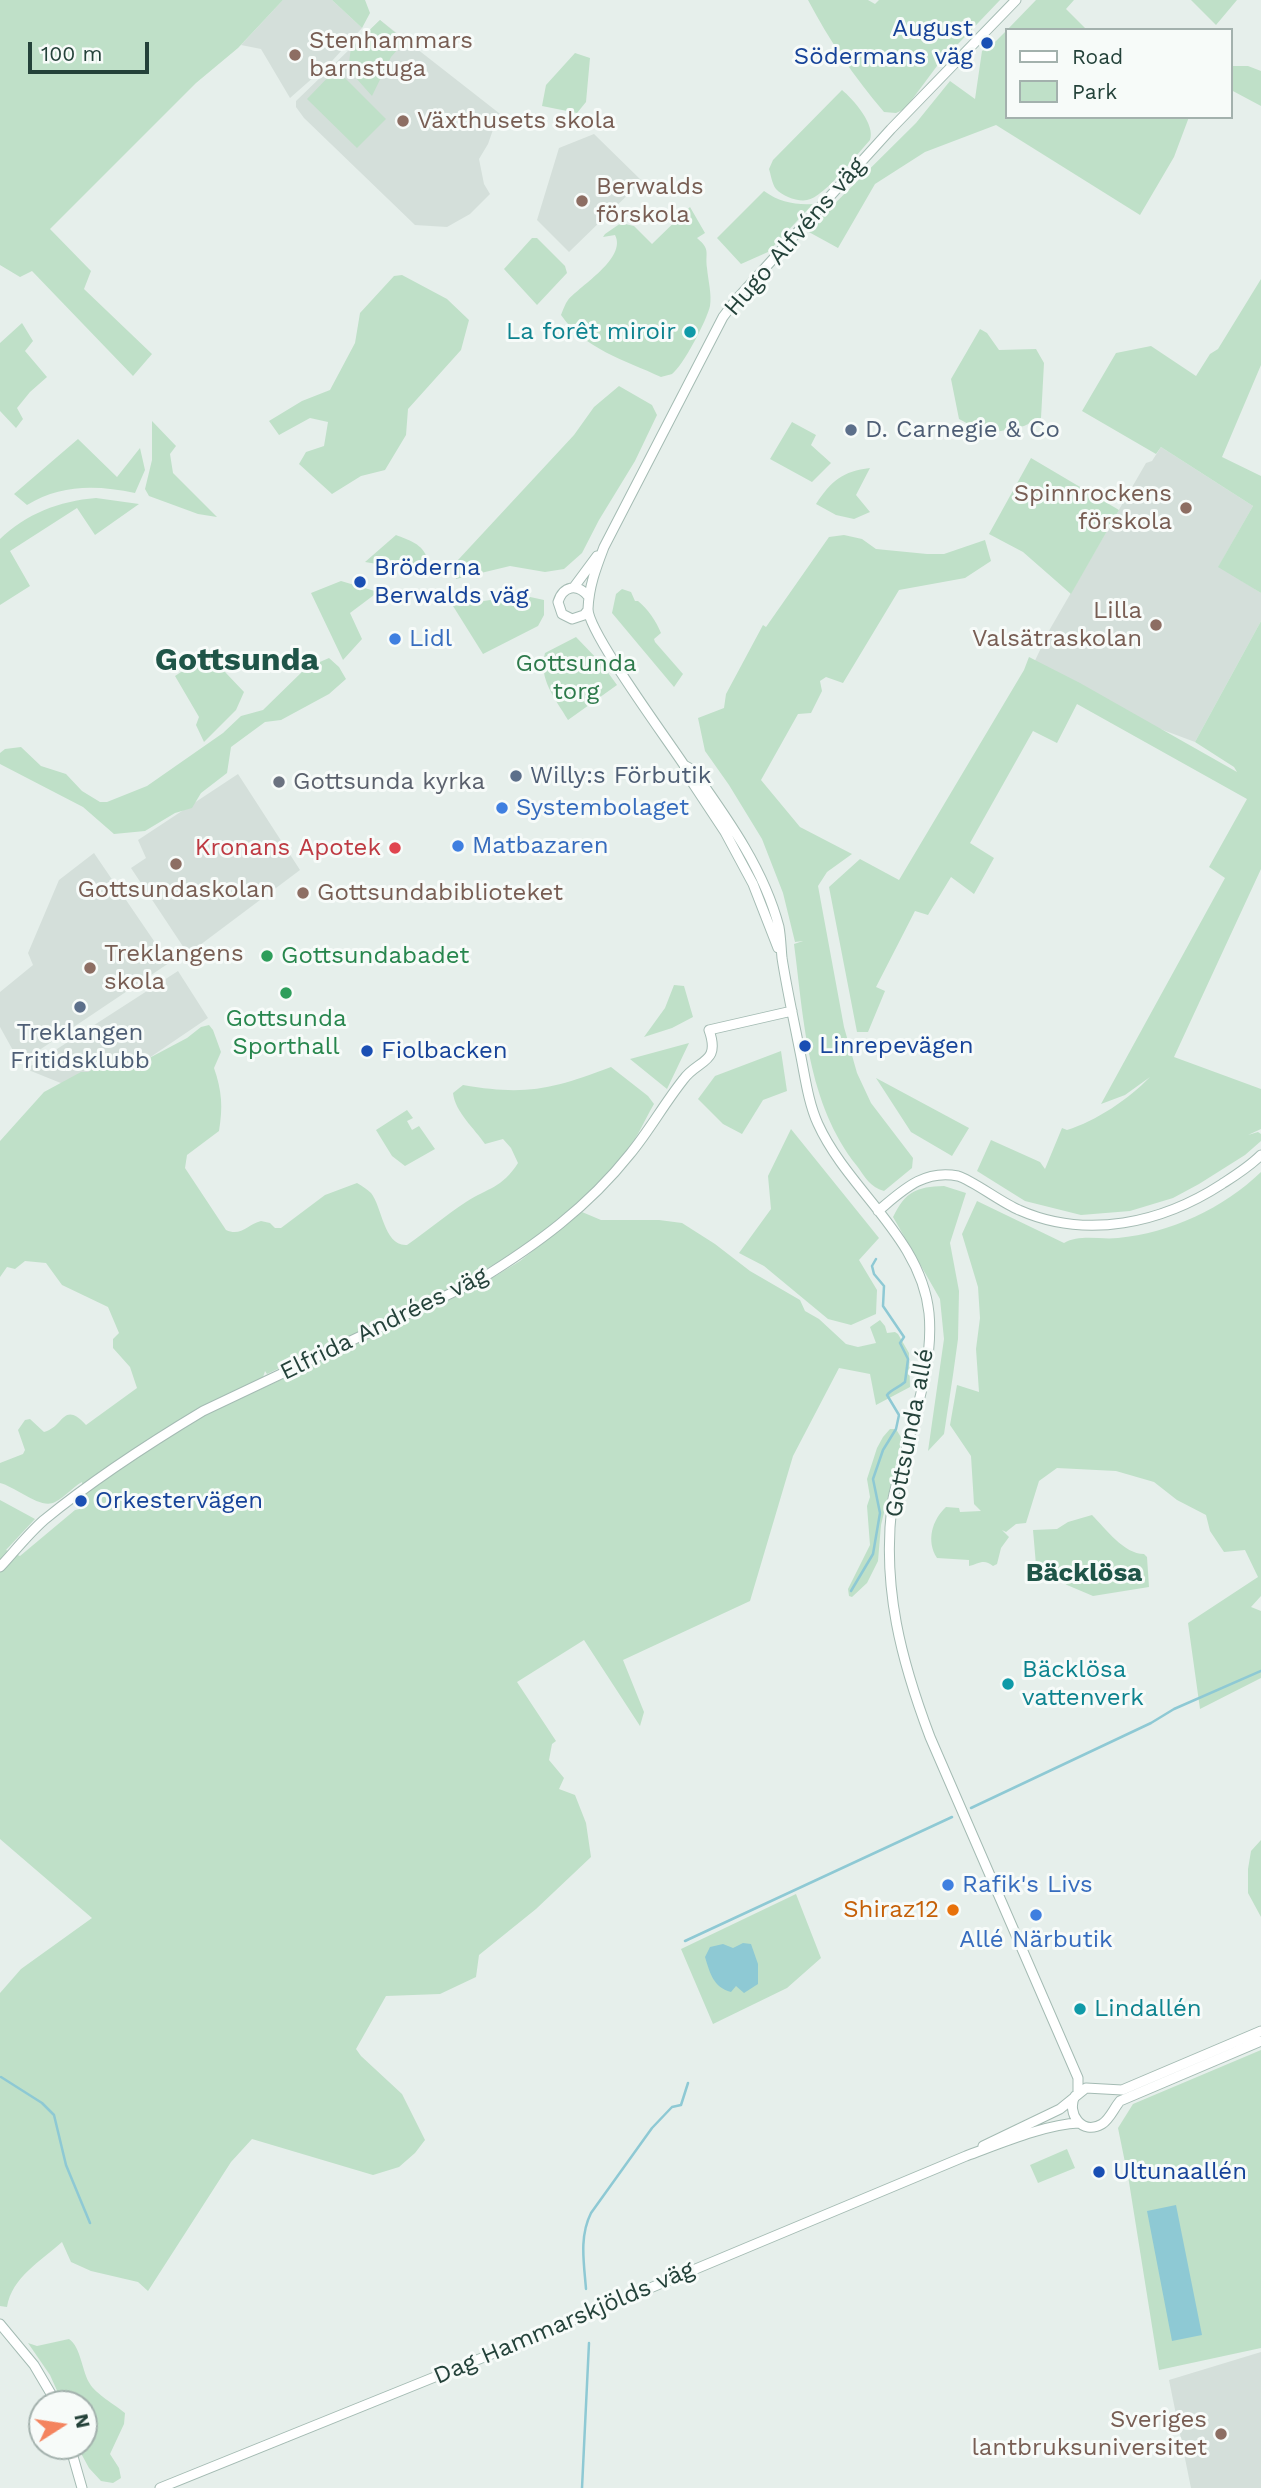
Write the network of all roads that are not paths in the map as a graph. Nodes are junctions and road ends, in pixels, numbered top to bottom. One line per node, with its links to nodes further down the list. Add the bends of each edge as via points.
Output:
1 (1016, 0): 2 (street, Hugo Alfvéns väg, via 735,301)
2 (604, 547): 3 (street, Hugo Alfvéns väg); 4 (street, Hugo Alfvéns väg)
3 (574, 587): 4 (street); 6 (street, via 561,593 558,607 566,617)
4 (588, 596): 5 (street)
5 (588, 610): 6 (street); 7 (street, Gottsunda allé)
6 (579, 618): 7 (street, Gottsunda allé)
7 (599, 638): 8 (street, Gottsunda allé, via 684,765 753,884 782,956)
8 (792, 1011): 10 (street, Gottsunda allé, via 818,1124); 11 (street, Elfrida Andrées väg, via 709,1030 713,1045 708,1061 685,1077 631,1154 559,1226 519,1255 479,1280 203,1411 163,1435 43,1521)
9 (1261, 1156): 10 (street, via 1176,1209 1111,1226 1075,1225 1020,1210 958,1176 917,1179)
10 (878, 1211): 14 (street, Gottsunda allé, via 906,1250 924,1289 929,1314 927,1363 892,1504 891,1597 897,1637 930,1737)
11 (0, 1567)
12 (1261, 2031): 15 (street, Dag Hammarskjölds väg, via 1122,2090)
13 (1261, 2041): 17 (street, Dag Hammarskjölds väg, via 1120,2101)
14 (1078, 2078): 15 (street); 16 (street, Gottsunda allé)
15 (1096, 2088): 16 (street, Dag Hammarskjölds väg); 17 (street, via 1110,2100)
16 (1077, 2093): 18 (street, via 1072,2108); 19 (street, Dag Hammarskjölds väg, via 1056,2112)
17 (1110, 2113): 18 (street, Dag Hammarskjölds väg, via 1097,2126)
18 (1079, 2123): 19 (street, Dag Hammarskjölds väg)
19 (967, 2156): 24 (street, Dag Hammarskjölds väg)
20 (0, 2323): 21 (street)
21 (49, 2390)
22 (74, 2460): 23 (street)
23 (80, 2488)
24 (160, 2488)

